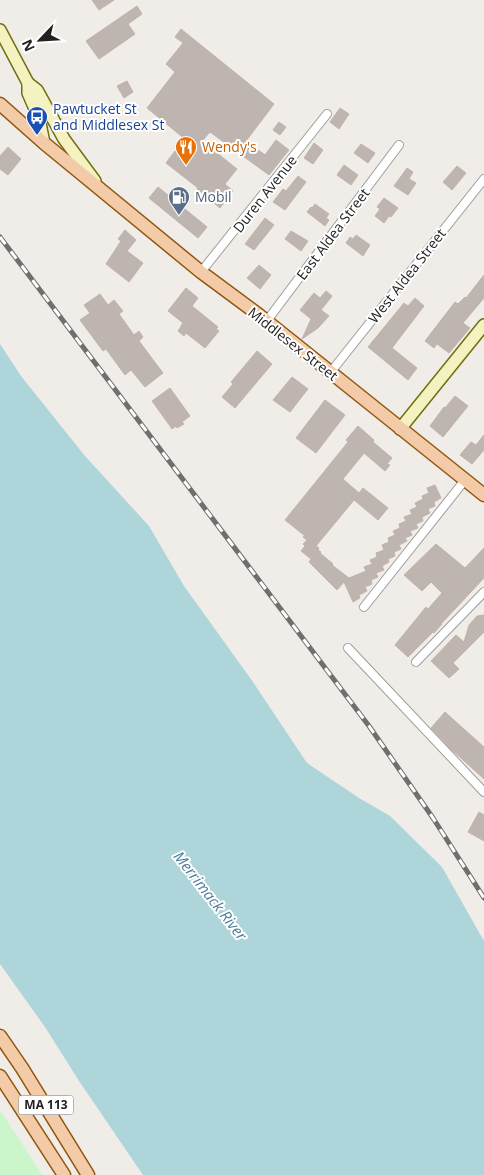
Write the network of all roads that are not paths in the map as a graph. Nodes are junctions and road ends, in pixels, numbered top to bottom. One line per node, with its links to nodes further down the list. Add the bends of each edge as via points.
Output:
1 (0, 30): 2 (main road, Middlesex Street)
2 (28, 83): 5 (main road, Middlesex Street); 8 (main road, Middlesex Street, via 37,90 73,153)
3 (0, 104): 5 (main road)
4 (327, 114): 9 (street, Duren Avenue)
5 (44, 143): 8 (main road, Middlesex Street)
6 (399, 145): 10 (street, East Aldea Street)
7 (484, 179): 12 (street, West Aldea Street)
8 (104, 192): 9 (main road, Middlesex Street)
9 (201, 272): 10 (main road, Middlesex Street)
10 (266, 322): 12 (main road, Middlesex Street)
11 (484, 326): 13 (main road)
12 (330, 373): 13 (main road, Middlesex Street)
13 (400, 429): 14 (main road, Middlesex Street)
14 (465, 480): 15 (main road, Middlesex Street); 17 (street)
15 (482, 490)
16 (484, 592): 19 (street)
17 (364, 607)
18 (348, 648): 20 (street)
19 (416, 662)
20 (484, 792)
21 (0, 1036): 24 (main road, MA 113)
22 (0, 1076): 23 (main road, MA 113)
23 (64, 1175)
24 (88, 1175)

